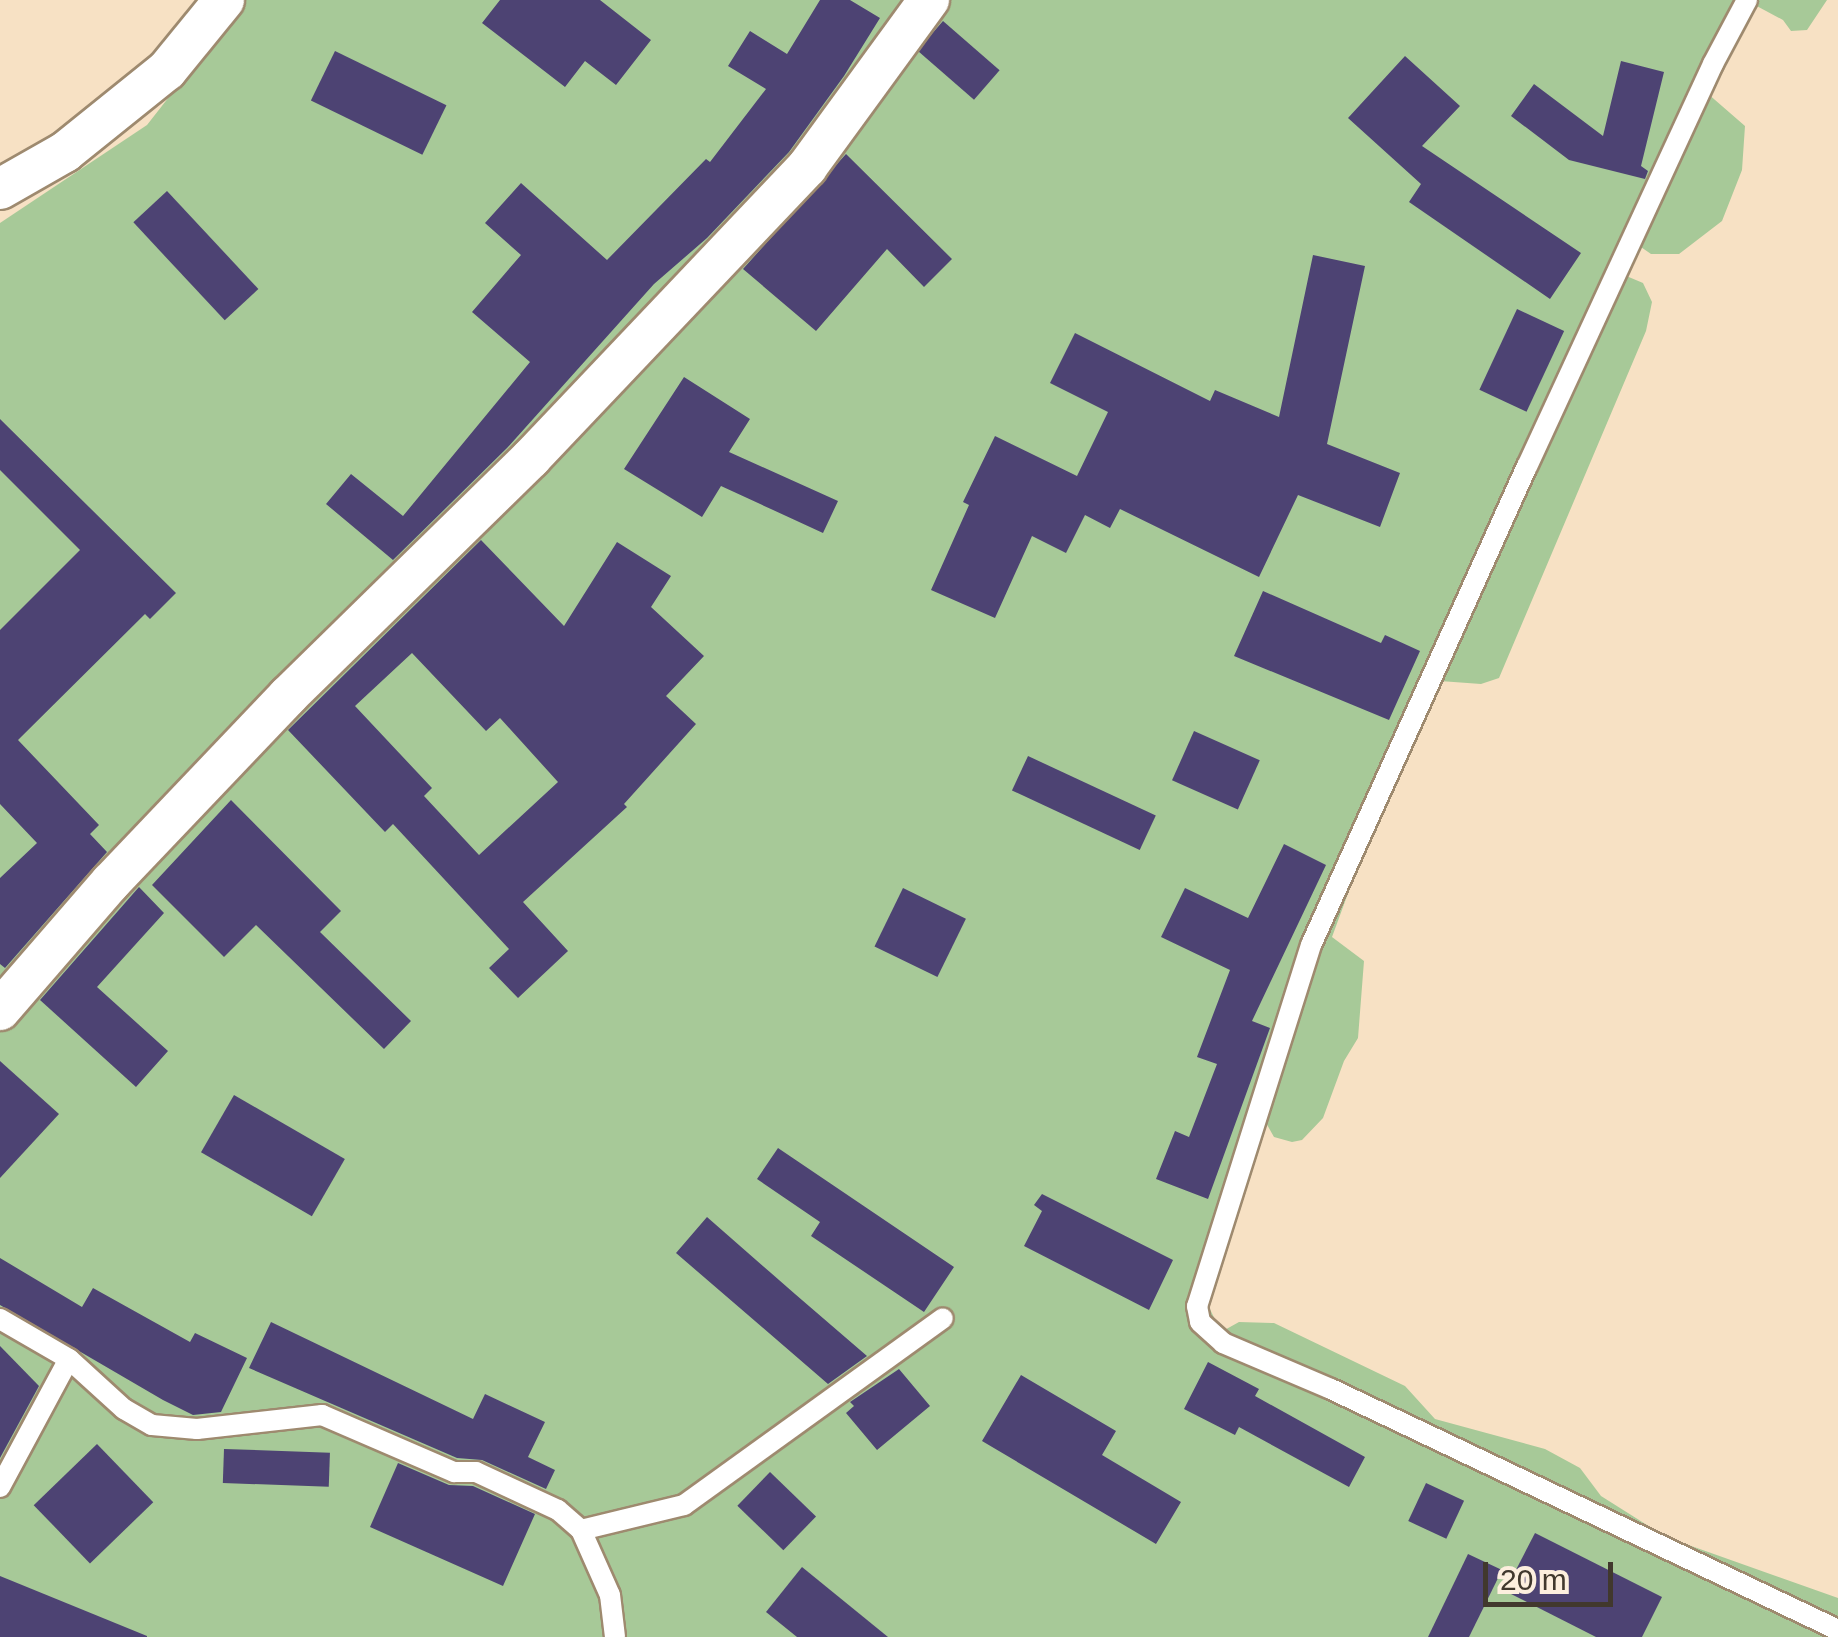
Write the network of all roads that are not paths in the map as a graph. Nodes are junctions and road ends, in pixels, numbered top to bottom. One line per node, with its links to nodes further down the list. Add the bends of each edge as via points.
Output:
1 (224, 0): 4 (street, via 167,70 65,152)
2 (929, 0): 5 (street, via 807,168 531,458 288,696)
3 (1747, 0): 11 (lane, via 1311,945 1197,1306 1200,1322 1223,1344 1331,1388)
4 (0, 189)
5 (0, 1010)
6 (943, 1318): 10 (lane, via 684,1504)
7 (0, 1319): 8 (lane)
8 (69, 1358): 9 (lane); 10 (lane, via 152,1426 197,1429 309,1415 339,1419 454,1472 476,1472 514,1489 558,1510)
9 (0, 1487)
10 (581, 1530): 12 (lane, via 610,1595)
11 (1838, 1630)
12 (614, 1637)

